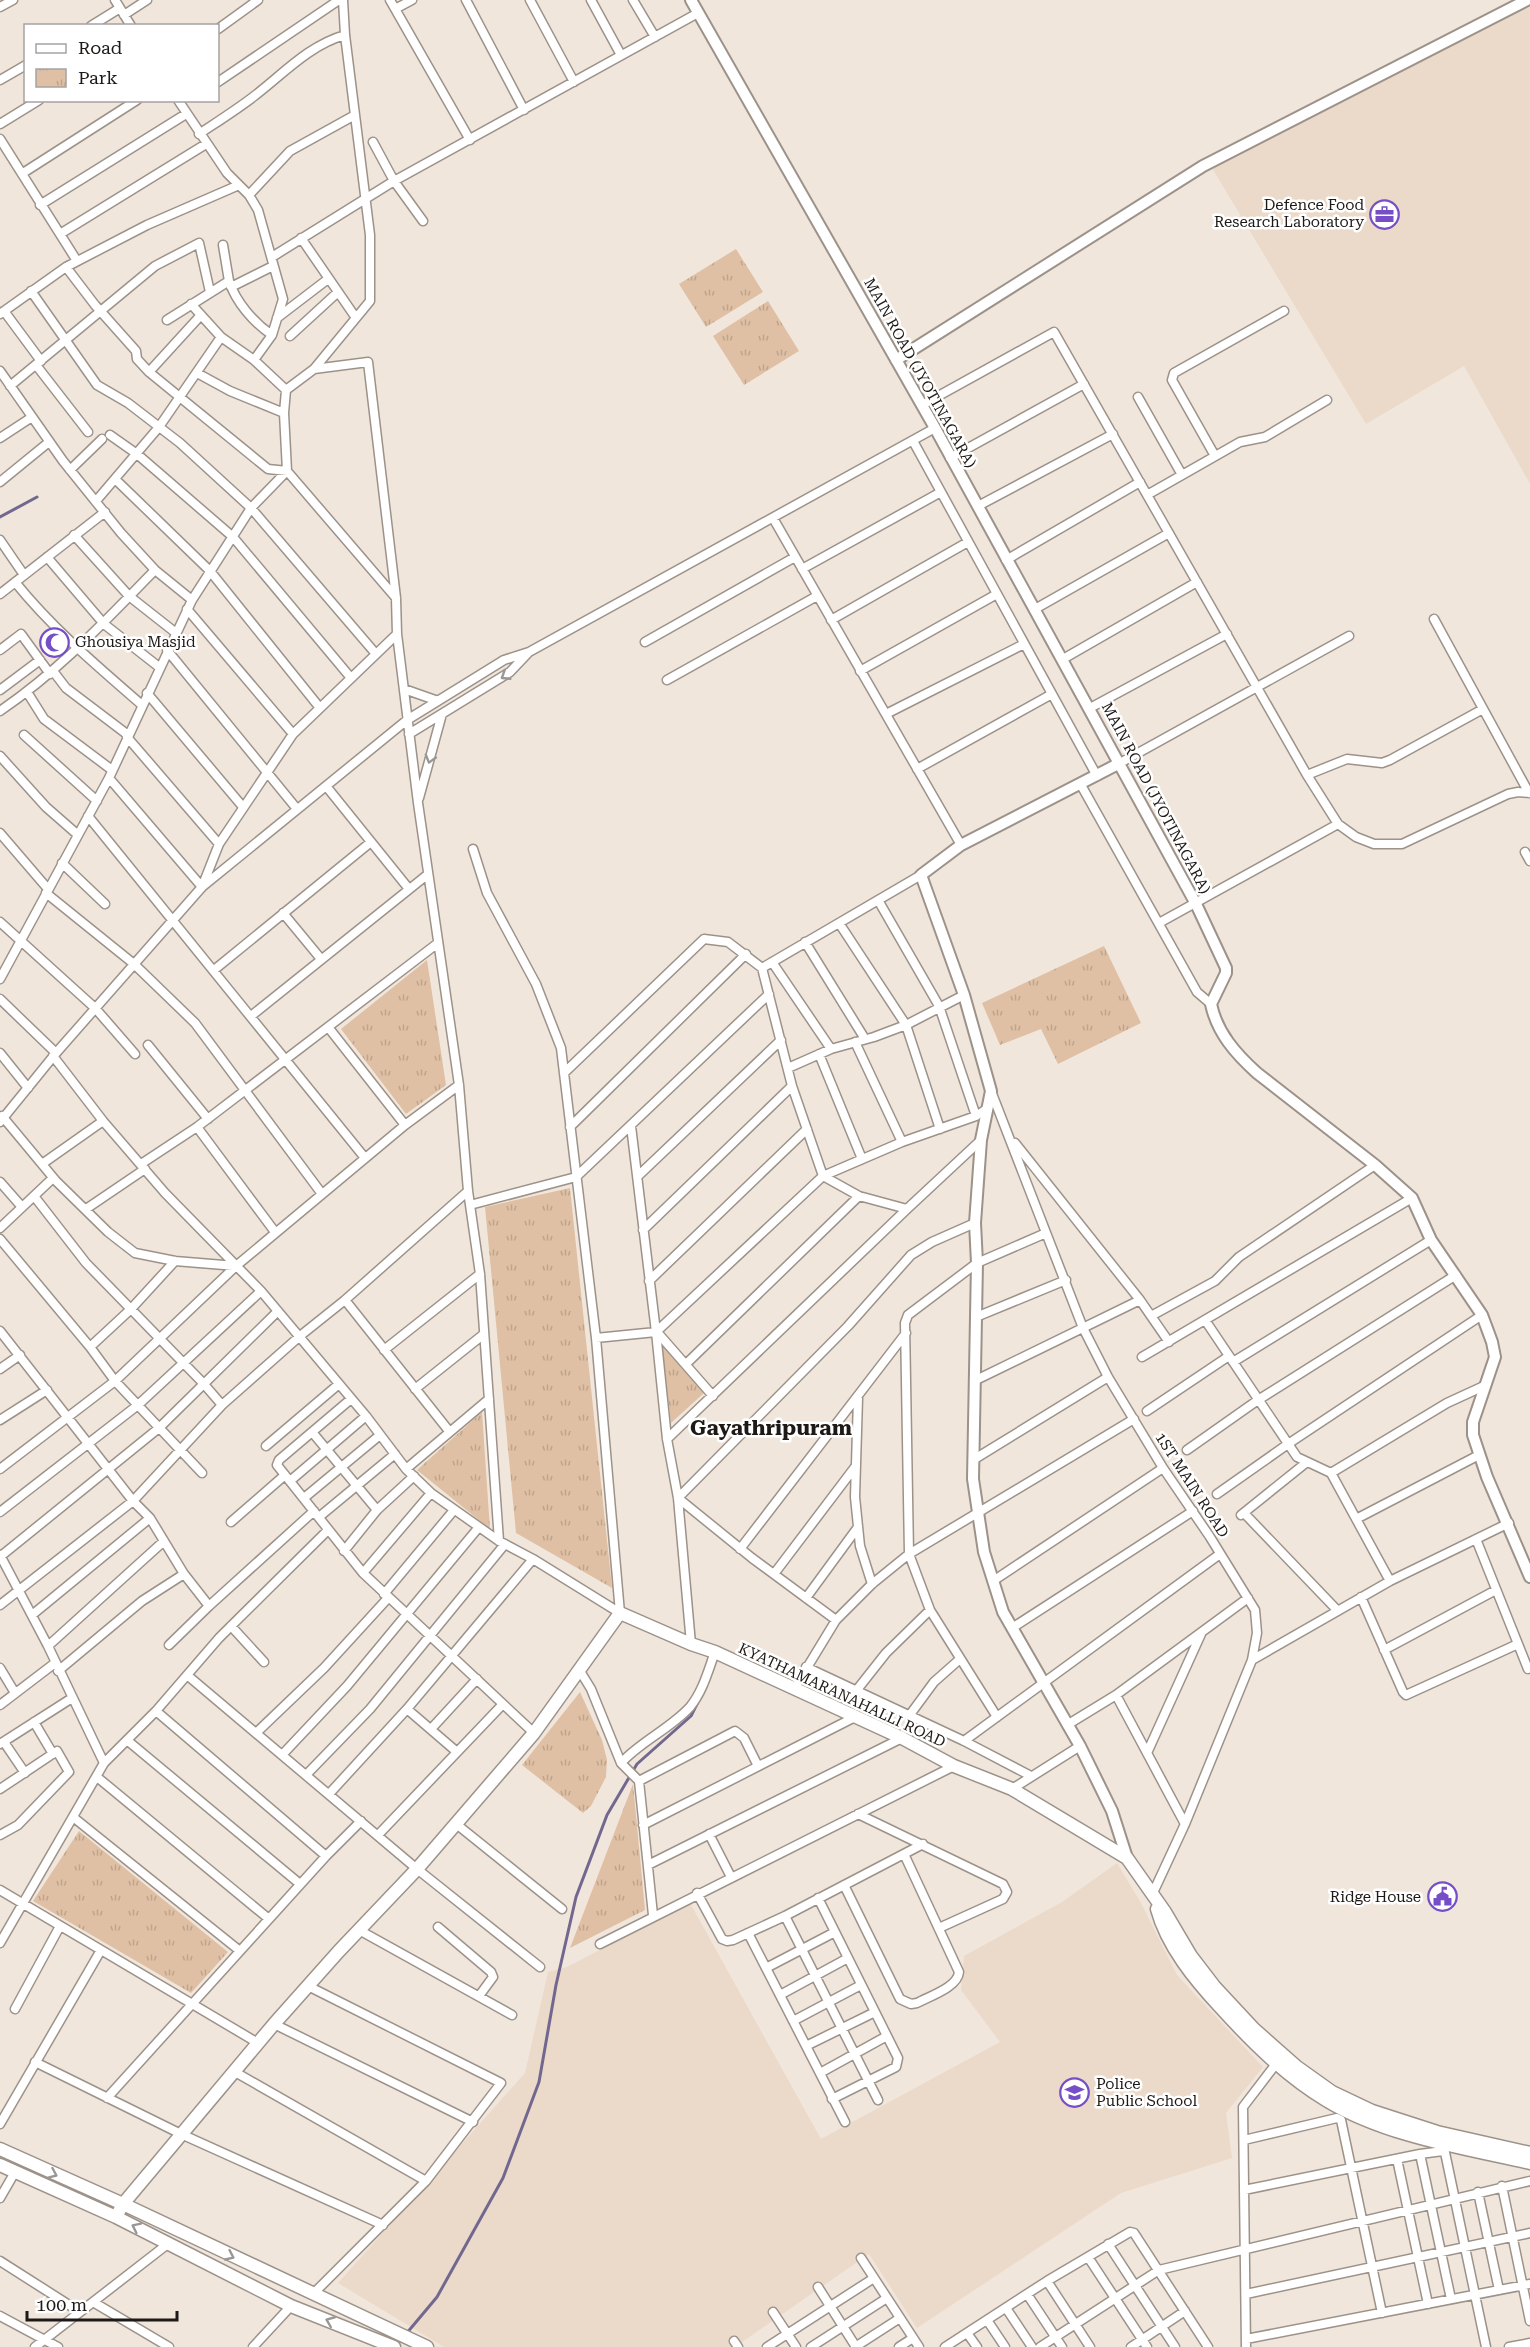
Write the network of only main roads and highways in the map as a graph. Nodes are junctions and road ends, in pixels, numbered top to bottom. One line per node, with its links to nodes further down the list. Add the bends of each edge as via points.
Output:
1 (1280, 2059): 3 (main road, KYATHAMARANAHALLI ROAD, via 1332,2092 1372,2111 1437,2132); 4 (main road, KYATHAMARANAHALLI ROAD, via 1326,2100 1366,2119 1443,2147); 6 (main road, KYATHAMARANAHALLI ROAD, via 1248,2038 1185,1965 1153,1896 1127,1858 1012,1789 954,1766 715,1652 620,1613 534,1733 417,1869 274,2024)
2 (0, 2149): 6 (main road, one-way to 6)
3 (1530, 2153)
4 (1530, 2163)
5 (0, 2165): 7 (main road)
6 (123, 2204): 7 (main road); 8 (main road, one-way to 8)
7 (116, 2217): 9 (main road, one-way to 7, via 291,2306)
8 (422, 2344)
9 (389, 2345)

